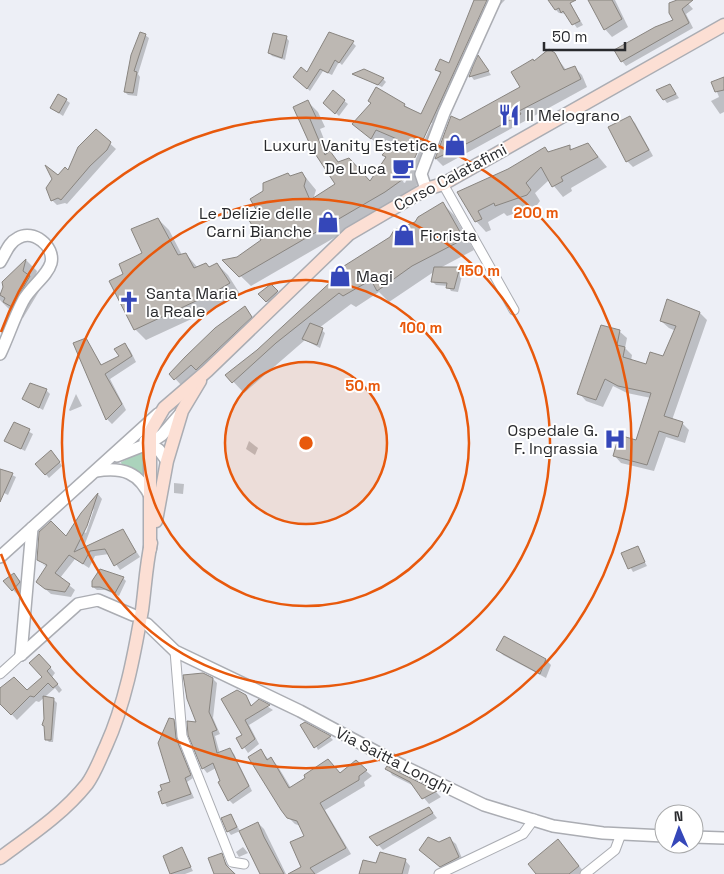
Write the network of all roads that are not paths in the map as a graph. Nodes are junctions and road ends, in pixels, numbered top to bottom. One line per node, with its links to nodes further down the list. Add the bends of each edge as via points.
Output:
1 (495, 0): 4 (street, via 420,174)
2 (724, 25): 3 (main road, Corso Calatafimi)
3 (443, 184): 4 (main road, Corso Calatafimi); 6 (street)
4 (426, 189): 8 (main road, Corso Calatafimi, via 349,234)
5 (0, 262): 7 (street, via 10,244 20,236 32,236 44,242 51,262 23,300)
6 (514, 310)
7 (0, 354)
8 (207, 371): 9 (main road); 10 (main road)
9 (164, 408): 11 (street); 12 (main road, via 153,424)
10 (182, 411): 12 (street, via 162,435); 14 (main road)
11 (130, 440): 12 (street); 13 (street)
12 (150, 443): 13 (street); 14 (street); 16 (main road)
13 (107, 461): 15 (street)
14 (167, 461): 18 (main road)
15 (94, 472): 16 (street, via 117,469 127,472 138,478); 17 (street)
16 (151, 498): 18 (main road)
17 (32, 528): 19 (street); 23 (street)
18 (150, 549): 30 (main road, via 129,675 116,723 101,758 87,783 69,804)
19 (0, 557)
20 (133, 615): 23 (street, via 98,600 78,604)
21 (147, 624): 22 (street, Via Saitta Longhi)
22 (175, 652): 25 (street, Via Saitta Longhi, via 300,711 484,805); 31 (street, via 182,736 232,862)
23 (21, 655): 24 (street)
24 (0, 674)
25 (534, 819): 26 (street, Via Saitta Longhi, via 553,826); 32 (street, via 523,834)
26 (621, 834): 27 (street, Via Saitta Longhi); 33 (street, via 615,850)
27 (654, 836)
28 (704, 837): 29 (street)
29 (724, 838)
30 (0, 858)
31 (244, 864)
32 (439, 874)
33 (585, 874)

